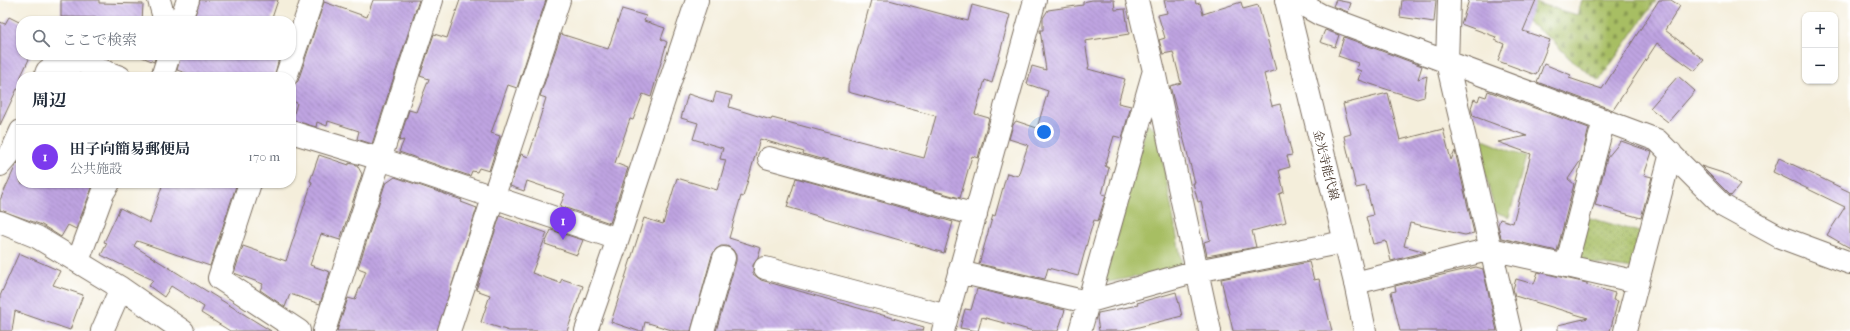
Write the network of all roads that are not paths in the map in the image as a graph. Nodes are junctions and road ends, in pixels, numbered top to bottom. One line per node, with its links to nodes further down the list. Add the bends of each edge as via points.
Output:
1 (159, 0): 12 (street)
2 (188, 0): 13 (street)
3 (312, 0): 14 (street)
4 (432, 0): 28 (street)
5 (559, 0): 32 (street)
6 (697, 0): 35 (street)
7 (1035, 0): 33 (street)
8 (1137, 0): 18 (street)
9 (1286, 0): 36 (street, 金光寺能代線)
10 (1294, 0): 17 (street, via 1321,15)
11 (1449, 0): 17 (street)
12 (164, 16)
13 (182, 16)
14 (296, 47)
15 (167, 60): 21 (street)
16 (292, 60): 22 (street)
17 (1447, 62): 23 (street); 37 (street)
18 (1154, 71): 43 (street); 48 (street)
19 (47, 72): 20 (street, via 60,62 80,62)
20 (107, 72)
21 (164, 72)
22 (288, 72)
23 (1604, 120): 26 (street, via 1658,140); 41 (street)
24 (296, 134): 28 (street)
25 (16, 142): 29 (street)
26 (1671, 153): 40 (street, via 1723,206 1780,237); 45 (street)
27 (769, 158): 33 (street)
28 (380, 159): 32 (street); 54 (street)
29 (0, 165)
30 (106, 188): 39 (street)
31 (248, 188): 53 (street, via 219,278)
32 (492, 198): 35 (street); 55 (street)
33 (976, 215): 44 (street)
34 (0, 222): 39 (street, via 37,237)
35 (618, 239): 50 (street)
36 (1344, 242): 43 (street); 46 (street, 金光寺能代線)
37 (1491, 249): 41 (street); 46 (street); 60 (street)
38 (724, 258): 56 (street)
39 (78, 261): 47 (street)
40 (1850, 263)
41 (1566, 266): 45 (street)
42 (765, 268): 49 (street)
43 (1197, 271): 48 (street); 58 (street)
44 (959, 272): 48 (street); 49 (street)
45 (1638, 282): 61 (street)
46 (1355, 283): 59 (street, 金光寺能代線)
47 (121, 288): 51 (street); 52 (street)
48 (1088, 302): 57 (street)
49 (945, 324)
50 (589, 330)
51 (102, 331)
52 (183, 331)
53 (299, 331)
54 (324, 331)
55 (449, 331)
56 (703, 331)
57 (1080, 331)
58 (1210, 331)
59 (1365, 331)
60 (1510, 331)
61 (1625, 331)

